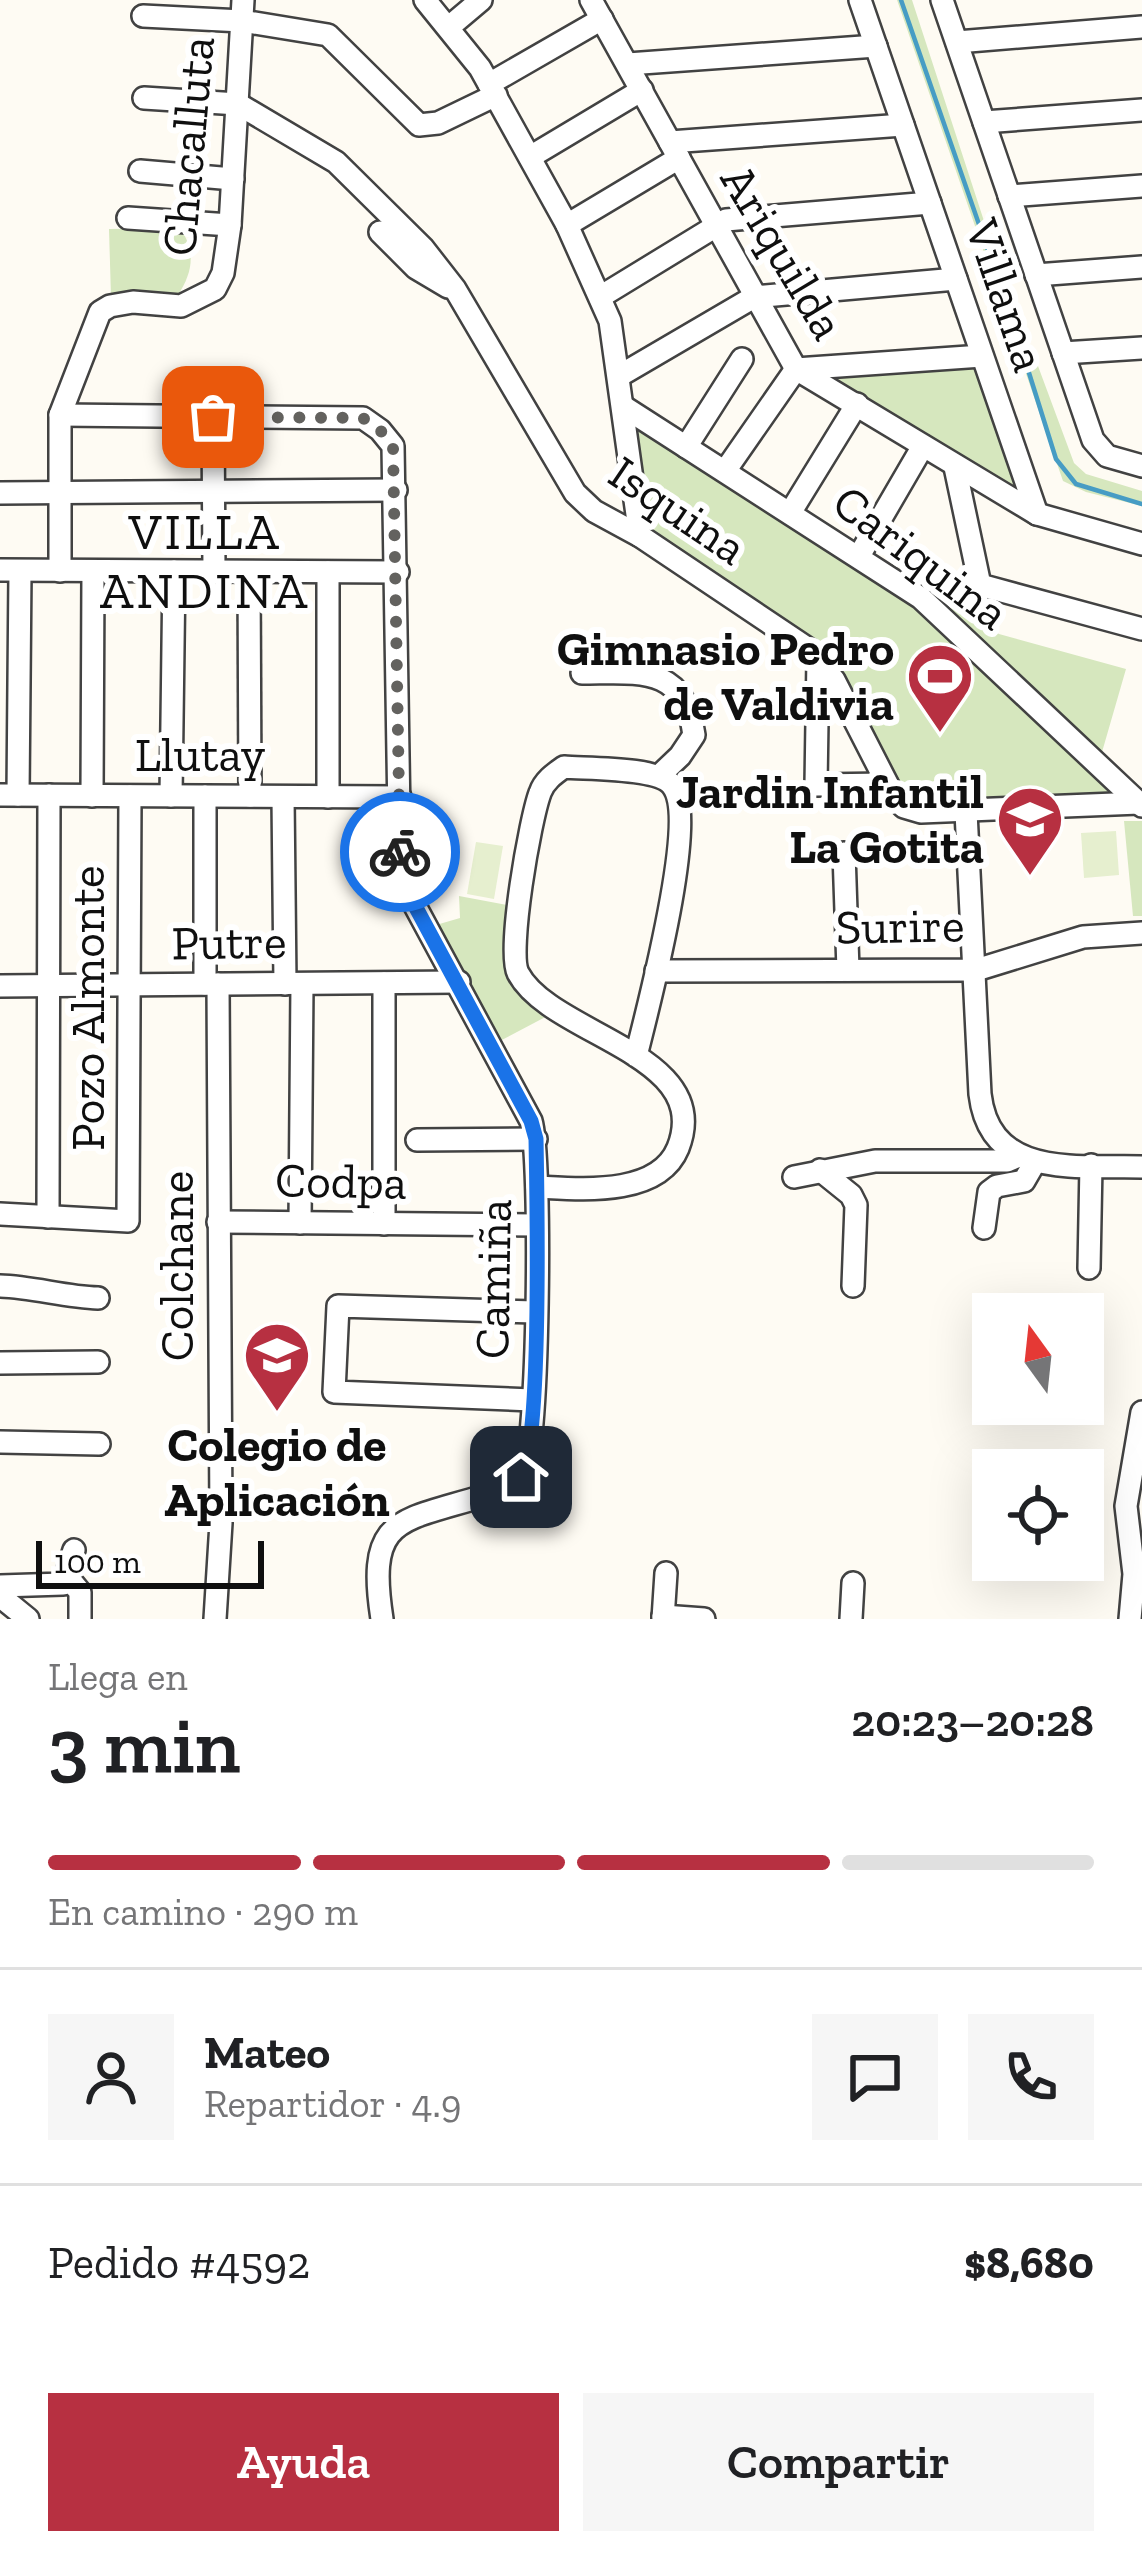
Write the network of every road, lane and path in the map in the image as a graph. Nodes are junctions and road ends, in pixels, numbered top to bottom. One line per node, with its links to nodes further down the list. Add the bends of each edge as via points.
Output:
1 (425, 0): 8 (street)
2 (481, 0): 8 (street)
3 (860, 0): 11 (street, Villama)
4 (942, 0): 10 (street, Villama)
5 (596, 9): 12 (street, Ariquilda); 13 (street)
6 (242, 11): 7 (street); 13 (street, via 333,38 419,124 438,123); 16 (street, Chacalluta)
7 (143, 16)
8 (449, 27): 13 (street)
9 (1142, 27): 10 (street)
10 (957, 42): 18 (street, Villama)
11 (876, 46): 12 (street); 19 (street, Villama)
12 (628, 64): 14 (street, Ariquilda)
13 (492, 90): 21 (street)
14 (641, 90): 20 (street, Ariquilda); 21 (street)
15 (144, 98): 16 (street)
16 (238, 104): 23 (street, Chacalluta); 35 (street, Isquina, via 336,162)
17 (1142, 110): 18 (street)
18 (984, 122): 25 (street, Villama)
19 (903, 124): 20 (street); 26 (street, Villama)
20 (674, 150): 29 (street); 30 (street, Ariquilda)
21 (530, 157): 29 (street)
22 (140, 171): 23 (street)
23 (233, 179): 28 (street, Chacalluta)
24 (1142, 186): 25 (street)
25 (1009, 196): 33 (street, Villama)
26 (930, 202): 30 (street); 34 (street, Villama)
27 (128, 218): 28 (street)
28 (230, 225): 46 (street, Chacalluta, via 214,289 181,307 133,302 100,312)
29 (566, 225): 36 (street)
30 (716, 225): 36 (street); 37 (street, Ariquilda)
31 (380, 232): 35 (street, via 416,268)
32 (1142, 267): 33 (street)
33 (1036, 275): 39 (street, Villama)
34 (956, 279): 37 (street); 40 (street, Villama)
35 (454, 289): 59 (street, Isquina, via 568,484 594,511)
36 (600, 297): 43 (street)
37 (754, 297): 42 (street, Ariquilda); 43 (street)
38 (1142, 348): 39 (street)
39 (1063, 353): 50 (street, Villama, via 1097,447)
40 (982, 356): 42 (street); 58 (street, Villama)
41 (742, 359): 49 (street)
42 (796, 369): 44 (street, Ariquilda); 52 (street)
43 (620, 376): 45 (street)
44 (857, 404): 48 (street, Ariquilda); 57 (street)
45 (624, 407): 49 (street, Cariquina); 59 (street)
46 (61, 415): 47 (street); 56 (street)
47 (213, 417): 53 (street, Camiña, via 363,418 393,446); 54 (street)
48 (922, 446): 51 (street, Ariquilda); 61 (street)
49 (686, 447): 52 (street, Cariquina)
50 (1142, 466)
51 (956, 467): 58 (street, Ariquilda); 70 (street, via 980,585)
52 (725, 471): 57 (street, Cariquina)
53 (395, 490): 54 (street); 69 (street, Camiña)
54 (214, 492): 56 (street); 66 (street)
55 (0, 493): 56 (street)
56 (58, 493): 63 (street)
57 (790, 512): 61 (street, Cariquina)
58 (1037, 514): 60 (street)
59 (640, 536): 71 (street, Isquina)
60 (1142, 544)
61 (859, 556): 85 (street, Cariquina, via 942,615)
62 (10, 571): 63 (street); 75 (street)
63 (60, 571): 64 (street)
64 (93, 571): 65 (street); 77 (street)
65 (174, 571): 66 (street); 79 (street)
66 (214, 572): 67 (street)
67 (249, 572): 68 (street); 81 (street)
68 (328, 572): 69 (street); 83 (street)
69 (398, 572): 84 (street, Camiña)
70 (1142, 629)
71 (818, 658): 74 (street, Isquina); 74 (street, via 816,784)
72 (582, 673): 73 (street, via 649,673 671,682 694,735)
73 (659, 776): 89 (street, via 677,796 677,852); 99 (street, via 565,766 551,776 541,790 514,936 526,984 587,1032)
74 (887, 784): 86 (street, via 912,811)
75 (9, 795): 76 (street, Llutay)
76 (49, 795): 77 (street, Llutay); 98 (street)
77 (92, 796): 78 (street, Llutay)
78 (130, 796): 79 (street, Llutay); 96 (street, Pozo Almonte)
79 (171, 796): 80 (street, Llutay)
80 (205, 796): 81 (street, Llutay); 94 (street, Colchane)
81 (250, 796): 82 (street, Llutay)
82 (283, 797): 83 (street, Llutay); 95 (street)
83 (328, 797): 84 (street, Llutay)
84 (400, 797): 92 (street, Camiña, via 400,878)
85 (1141, 800): 86 (street)
86 (966, 812): 91 (street)
87 (844, 853): 90 (street)
88 (1142, 933): 91 (street, Surire, via 1083,937)
89 (656, 970): 90 (street, Surire); 99 (street)
90 (848, 970): 91 (street, Surire)
91 (976, 970): 102 (street, via 982,1105 994,1135)
92 (458, 982): 93 (street, Putre); 100 (street, Camiña)
93 (384, 983): 95 (street, Putre); 112 (street)
94 (211, 984): 95 (street, Putre); 96 (street, Putre); 110 (street, Colchane)
95 (294, 984): 111 (street)
96 (129, 985): 98 (street, Putre); 109 (street, Pozo Almonte, via 128,1221)
97 (0, 986): 98 (street, Putre)
98 (48, 986): 109 (street)
99 (636, 1056): 107 (street, via 676,1097 682,1132 672,1159 638,1182)
100 (536, 1139): 101 (street); 107 (street, Camiña)
101 (417, 1141)
102 (1027, 1159): 103 (street); 105 (street, via 875,1161); 114 (street, via 1024,1180 989,1192)
103 (1091, 1166): 104 (street); 115 (street)
104 (1142, 1167)
105 (820, 1170): 106 (street); 117 (street, via 856,1205)
106 (794, 1177)
107 (537, 1187): 113 (street, Camiña)
108 (0, 1214): 109 (street)
109 (48, 1217)
110 (218, 1222): 111 (street, Codpa); 136 (street, Colchane)
111 (300, 1223): 112 (street, Codpa)
112 (384, 1224): 113 (street, Codpa)
113 (536, 1225): 119 (street, Camiña)
114 (984, 1228)
115 (1089, 1268)
116 (0, 1286): 118 (street)
117 (853, 1286)
118 (98, 1298)
119 (535, 1312): 122 (street, Camiña); 122 (street, via 338,1306 334,1392)
120 (0, 1363): 121 (street)
121 (98, 1363)
122 (532, 1400): 137 (street, Camiña, via 529,1460 515,1484 399,1522 385,1537)
123 (1142, 1412): 126 (street)
124 (0, 1442): 125 (street)
125 (99, 1444)
126 (1136, 1493): 132 (street, via 1126,1506)
127 (74, 1550): 129 (street)
128 (666, 1573): 133 (street)
129 (66, 1575): 131 (street, via 58,1586); 135 (street, via 80,1592)
130 (853, 1582): 139 (street)
131 (0, 1587): 134 (street)
132 (1135, 1610)
133 (663, 1618): 138 (street)
134 (28, 1619)
135 (80, 1619)
136 (215, 1619)
137 (382, 1619)
138 (704, 1619)
139 (850, 1619)

